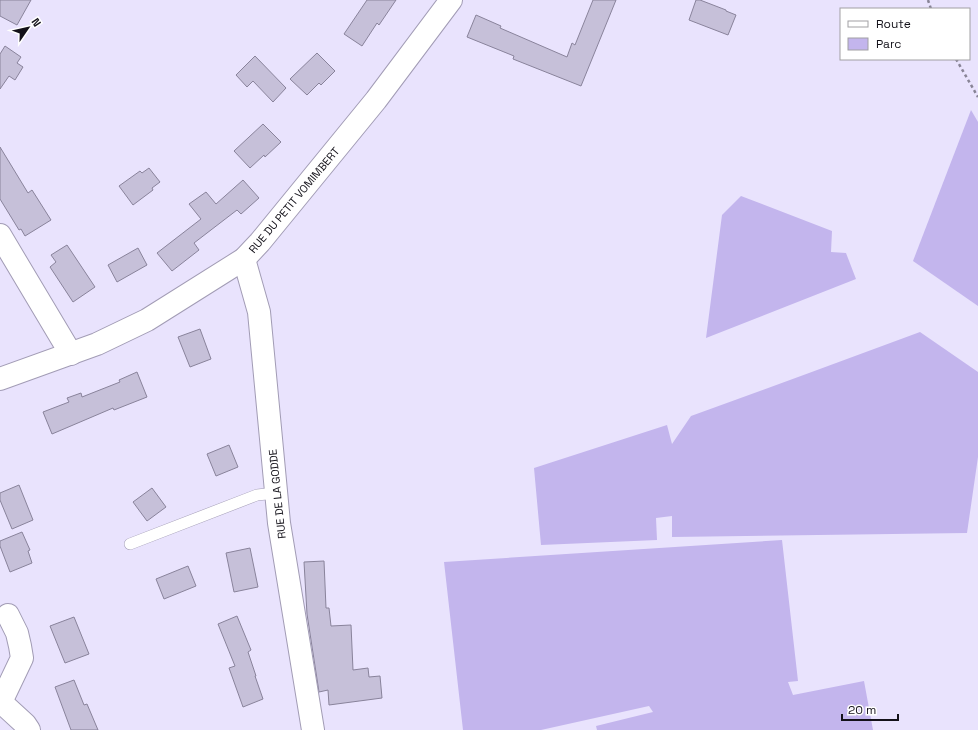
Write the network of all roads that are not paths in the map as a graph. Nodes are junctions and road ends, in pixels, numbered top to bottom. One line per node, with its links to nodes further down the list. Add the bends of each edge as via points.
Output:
1 (451, 0): 3 (street, RUE DU PETIT VOMIMBERT, via 376,100)
2 (0, 235): 4 (street)
3 (244, 259): 4 (street, RUE DU PETIT VOMIMBERT, via 147,320); 6 (street, RUE DE LA GODDE, via 258,312)
4 (71, 354): 5 (street, RUE DU PETIT VOMIMBERT)
5 (0, 380)
6 (276, 494): 7 (lane, via 257,495); 11 (street, RUE DE LA GODDE)
7 (130, 544)
8 (8, 615): 9 (street, via 17,633 22,658)
9 (1, 702): 10 (street)
10 (29, 730)
11 (313, 730)

